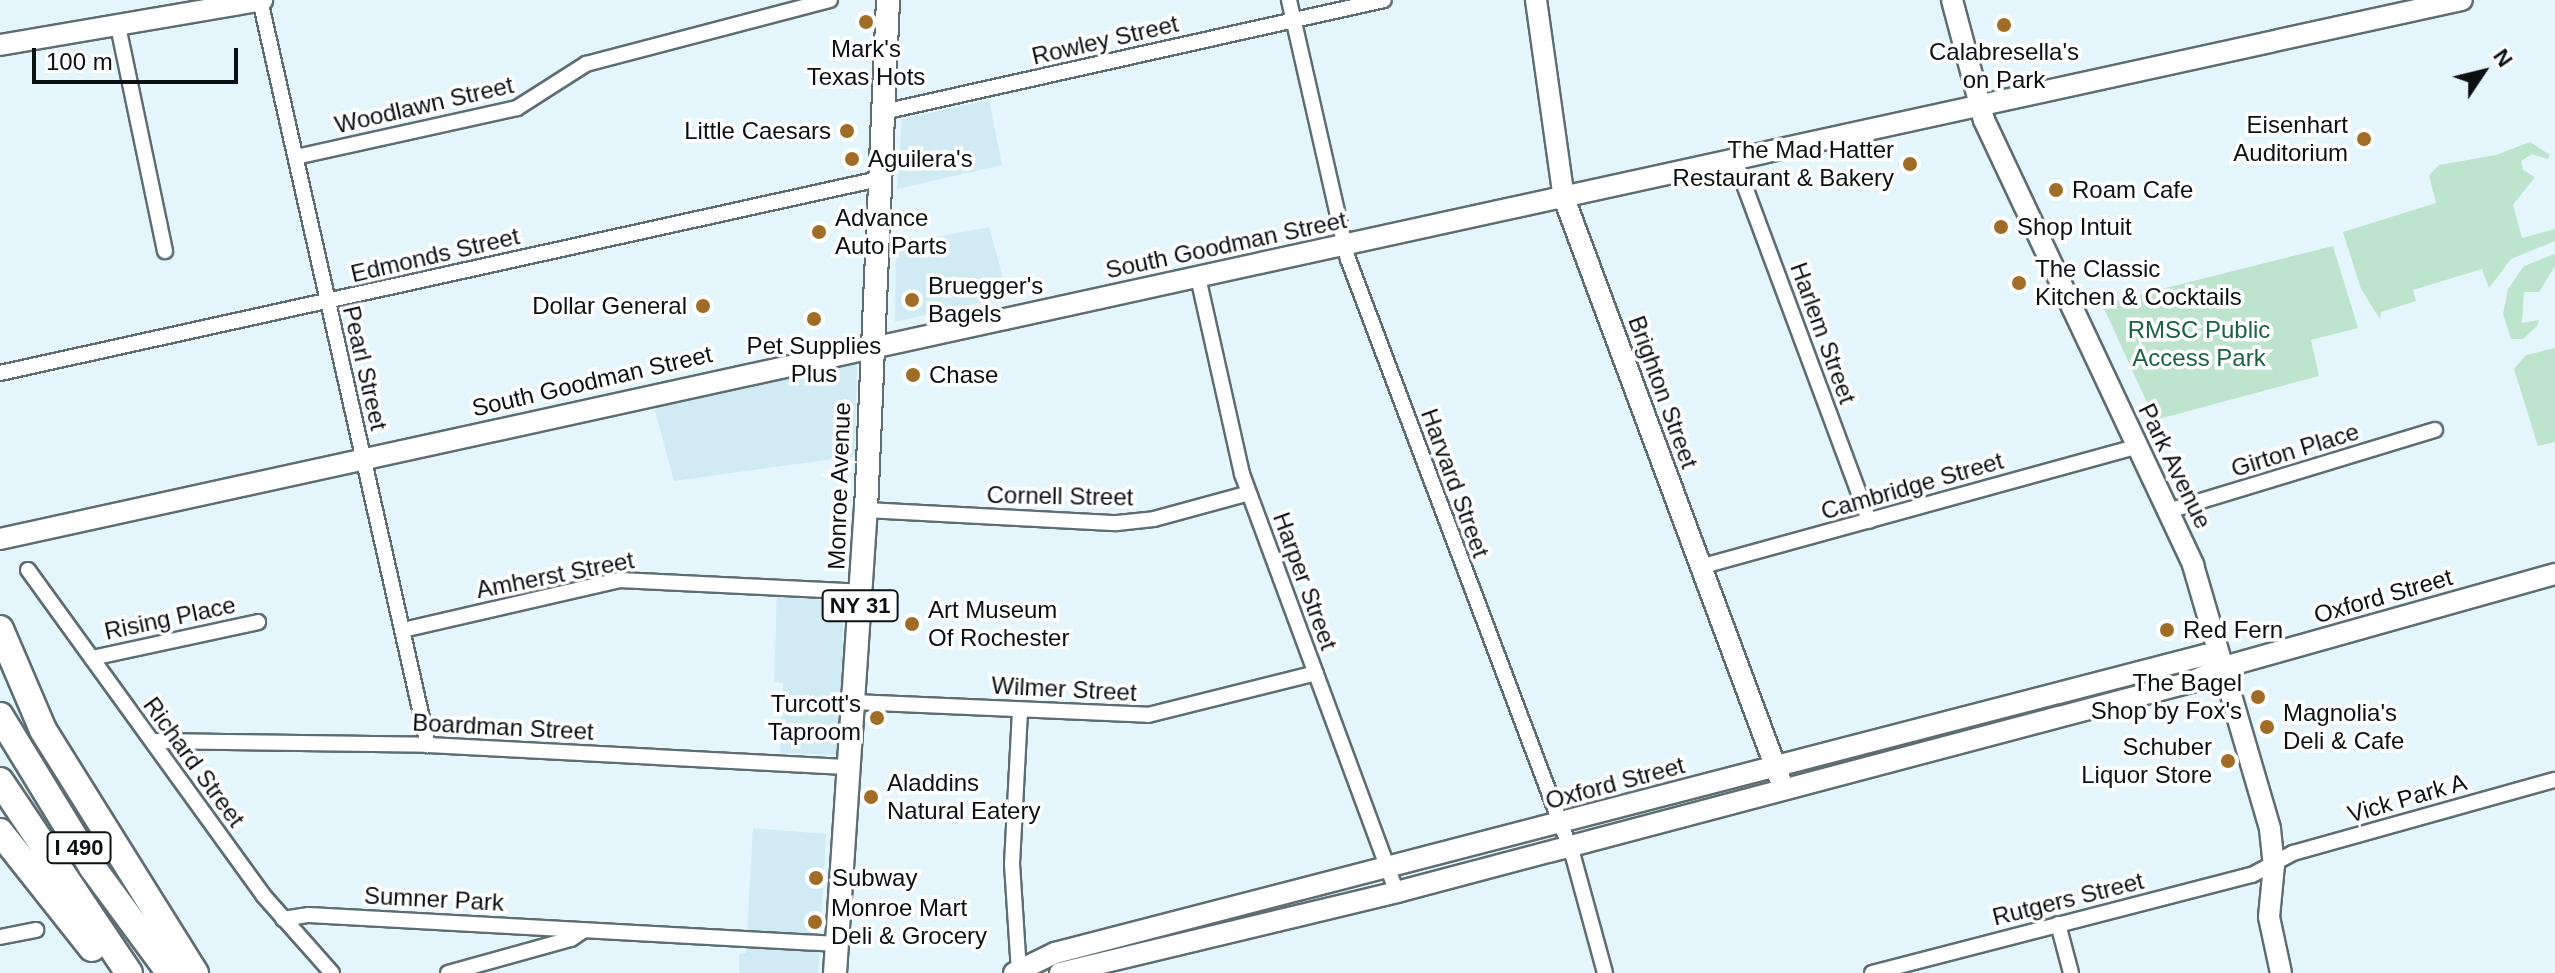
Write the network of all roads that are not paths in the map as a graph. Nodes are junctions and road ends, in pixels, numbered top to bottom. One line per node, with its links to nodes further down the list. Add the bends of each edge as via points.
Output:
1 (261, 0): 10 (street); 14 (street, Pearl Street)
2 (830, 0): 14 (street, Woodlawn Street, via 586,64 517,108)
3 (888, 0): 13 (main road, Monroe Avenue / NY 31)
4 (1289, 0): 9 (street, Harvard Street)
5 (1384, 0): 9 (street, Rowley Street)
6 (1536, 0): 17 (street, Brighton Street)
7 (1952, 0): 12 (street, Park Avenue)
8 (2462, 0): 12 (street, South Goodman Street)
9 (1293, 20): 13 (street, Rowley Street); 18 (street, Harvard Street)
10 (118, 26): 11 (street); 19 (street)
11 (0, 45)
12 (1978, 107): 15 (street, South Goodman Street); 25 (street, Park Avenue)
13 (883, 112): 16 (main road, Monroe Avenue / NY 31)
14 (296, 157): 21 (street, Pearl Street)
15 (1735, 160): 17 (street, South Goodman Street); 30 (street, Harlem Street)
16 (879, 179): 21 (street, Edmonds Street); 22 (main road, Monroe Avenue / NY 31)
17 (1564, 198): 18 (street, South Goodman Street); 32 (street, Brighton Street)
18 (1345, 247): 20 (street, South Goodman Street); 52 (street, Harvard Street)
19 (165, 251)
20 (1198, 277): 22 (street, South Goodman Street); 27 (street, Harper Street)
21 (327, 301): 23 (street, Edmonds Street); 26 (street, Pearl Street)
22 (871, 344): 26 (street, South Goodman Street); 28 (main road, Monroe Avenue / NY 31)
23 (0, 373)
24 (2435, 430): 29 (street, Girton Place)
25 (2136, 447): 29 (street, Park Avenue); 30 (street, Cambridge Street)
26 (364, 458): 31 (street, South Goodman Street); 38 (street, Pearl Street)
27 (1249, 493): 28 (street, Cornell Street, via 1154,519 1117,523); 41 (street, Harper Street)
28 (866, 510): 35 (main road, Monroe Avenue / NY 31)
29 (2168, 511): 40 (street, Park Avenue, via 2193,565)
30 (1869, 521): 32 (street, Cambridge Street)
31 (0, 539)
32 (1700, 567): 48 (street, Brighton Street)
33 (28, 570): 39 (street, Richard Street)
34 (2555, 574): 40 (street, Oxford Street)
35 (861, 592): 38 (street, Amherst Street, via 619,580); 42 (main road, Monroe Avenue / NY 31)
36 (258, 622): 39 (street, Rising Place)
37 (0, 629): 68 (highway, via 43,730)
38 (403, 630): 46 (street, Pearl Street)
39 (92, 658): 45 (street, Richard Street)
40 (2224, 667): 48 (street, Oxford Street, via 2205,655); 51 (street, Oxford Street, via 2211,676); 55 (street, Park Avenue, via 2269,823)
41 (1316, 673): 43 (street, Wilmer Street, via 1148,715); 56 (street, Harper Street)
42 (853, 702): 43 (street, Wilmer Street); 47 (main road, Monroe Avenue / NY 31)
43 (1020, 709): 64 (street, via 1012,864)
44 (0, 716): 67 (highway, I 490, via 92,867)
45 (153, 741): 46 (street, Boardman Street); 58 (street, Richard Street)
46 (428, 745): 47 (street, Boardman Street)
47 (850, 767): 63 (main road, Monroe Avenue / NY 31)
48 (1776, 767): 51 (street, Brighton Street); 52 (street, Oxford Street)
49 (2555, 780): 55 (street, Vick Park A, via 2293,853)
50 (0, 781): 66 (highway, I 490)
51 (1783, 791): 54 (street, Oxford Street)
52 (1559, 824): 54 (street, Harvard Street); 56 (street, Oxford Street)
53 (0, 832): 65 (highway)
54 (1569, 847): 57 (street, Oxford Street); 74 (street, Harvard Street)
55 (2274, 865): 59 (street, Rutgers Street); 77 (street, Park Avenue, via 2269,917)
56 (1389, 868): 57 (street, Harper Street); 64 (street, Oxford Street, via 1055,953)
57 (1397, 892): 73 (street, Oxford Street)
58 (283, 919): 61 (street, Sumner Park, via 309,915); 69 (street, Richard Street)
59 (2058, 924): 75 (street, Rutgers Street); 76 (street)
60 (36, 930): 62 (street)
61 (583, 931): 63 (street, Sumner Park); 70 (street, Sumner Park, via 571,939)
62 (0, 937)
63 (837, 944): 71 (main road, Monroe Avenue / NY 31)
64 (1016, 972): 72 (street)
65 (115, 973)
66 (129, 973)
67 (170, 973)
68 (195, 973)
69 (332, 973)
70 (448, 973)
71 (835, 973)
72 (1027, 973)
73 (1060, 973)
74 (1605, 973)
75 (1872, 973)
76 (2071, 973)
77 (2281, 973)

